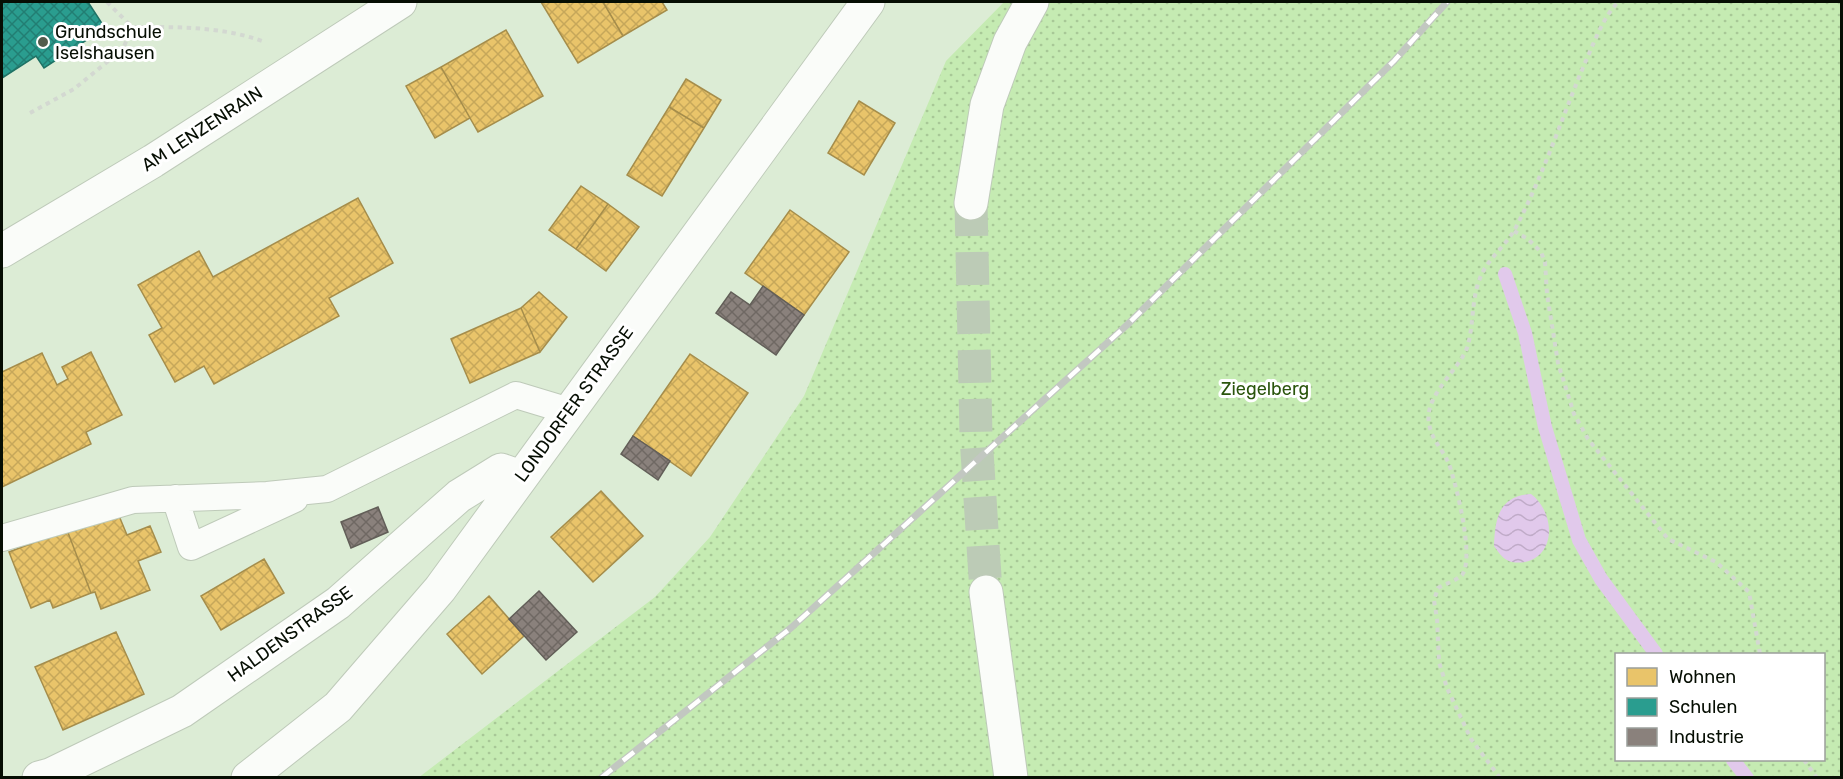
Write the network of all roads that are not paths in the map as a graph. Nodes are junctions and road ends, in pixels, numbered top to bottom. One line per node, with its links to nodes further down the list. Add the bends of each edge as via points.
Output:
1 (400, 2): 5 (street, AM LENZENRAIN)
2 (868, 2): 6 (street, LONDORFER STRASSE)
3 (1032, 2): 4 (street, via 1010,42 987,105)
4 (971, 203)
5 (2, 251)
6 (569, 411): 7 (street, LONDORFER STRASSE); 8 (lane, via 516,395 327,489)
7 (521, 477): 12 (street, HALDENSTRASSE, via 501,470 459,496 338,603 182,711); 13 (street, LONDORFER STRASSE, via 440,589 338,707)
8 (314, 490): 9 (lane); 9 (lane, via 191,547)
9 (175, 498): 10 (lane, via 133,500)
10 (2, 538)
11 (986, 592): 14 (street)
12 (39, 777)
13 (248, 777)
14 (1011, 777)

